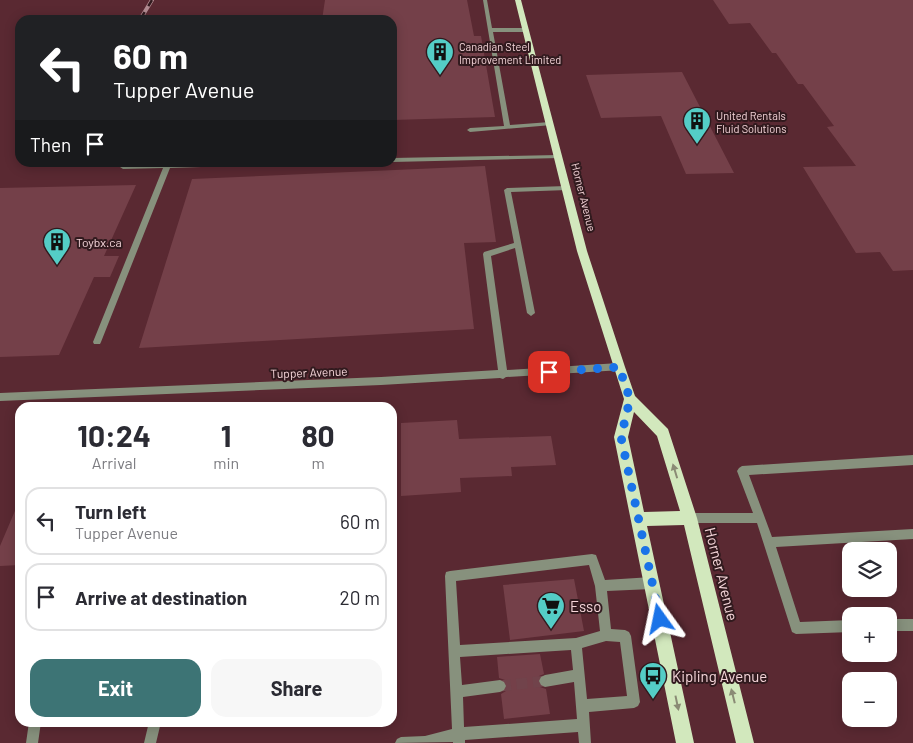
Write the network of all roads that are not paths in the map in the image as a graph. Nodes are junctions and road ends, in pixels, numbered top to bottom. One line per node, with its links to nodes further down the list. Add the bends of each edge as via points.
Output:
1 (485, 0): 3 (street)
2 (518, 0): 4 (main road, Horner Avenue)
3 (490, 30): 4 (street); 6 (street)
4 (526, 30): 5 (main road, Horner Avenue)
5 (550, 124): 6 (street); 8 (main road, Horner Avenue)
6 (507, 128): 7 (street)
7 (470, 130)
8 (558, 157): 9 (street); 11 (main road, Horner Avenue)
9 (397, 160)
10 (167, 167): 14 (street)
11 (566, 188): 12 (street, via 506,190); 15 (main road, Horner Avenue, via 582,251)
12 (517, 245): 13 (street); 16 (street, via 487,254)
13 (531, 312)
14 (97, 342)
15 (619, 367): 16 (street, Tupper Avenue); 18 (main road, Horner Avenue)
16 (502, 375): 17 (street, Tupper Avenue)
17 (0, 397)
18 (630, 399): 20 (main road, via 621,437); 21 (main road, Horner Avenue, one-way to 18, via 663,433)
19 (913, 460): 22 (street, via 742,470)
20 (638, 518): 21 (main road); 25 (main road)
21 (690, 518): 22 (lane); 47 (main road, Horner Avenue, one-way to 21)
22 (758, 518): 24 (street)
23 (913, 534): 24 (street)
24 (769, 542): 29 (street, via 796,628)
25 (652, 583): 26 (street); 46 (main road, one-way to 46)
26 (602, 586): 30 (lane); 32 (street, via 592,559 450,576)
27 (897, 625): 28 (street)
28 (913, 625)
29 (842, 626)
30 (606, 636): 31 (street); 37 (lane, via 625,636 634,702)
31 (576, 644): 32 (lane); 33 (street)
32 (454, 652): 36 (street)
33 (578, 675): 34 (street); 37 (street)
34 (545, 681)
35 (500, 686): 36 (street)
36 (456, 692): 41 (street)
37 (582, 706): 38 (lane)
38 (583, 726): 41 (street); 45 (lane)
39 (34, 727): 42 (street)
40 (154, 727): 43 (street)
41 (459, 739): 44 (street)
42 (32, 743)
43 (150, 743)
44 (401, 743)
45 (585, 743)
46 (685, 743)
47 (745, 743)

